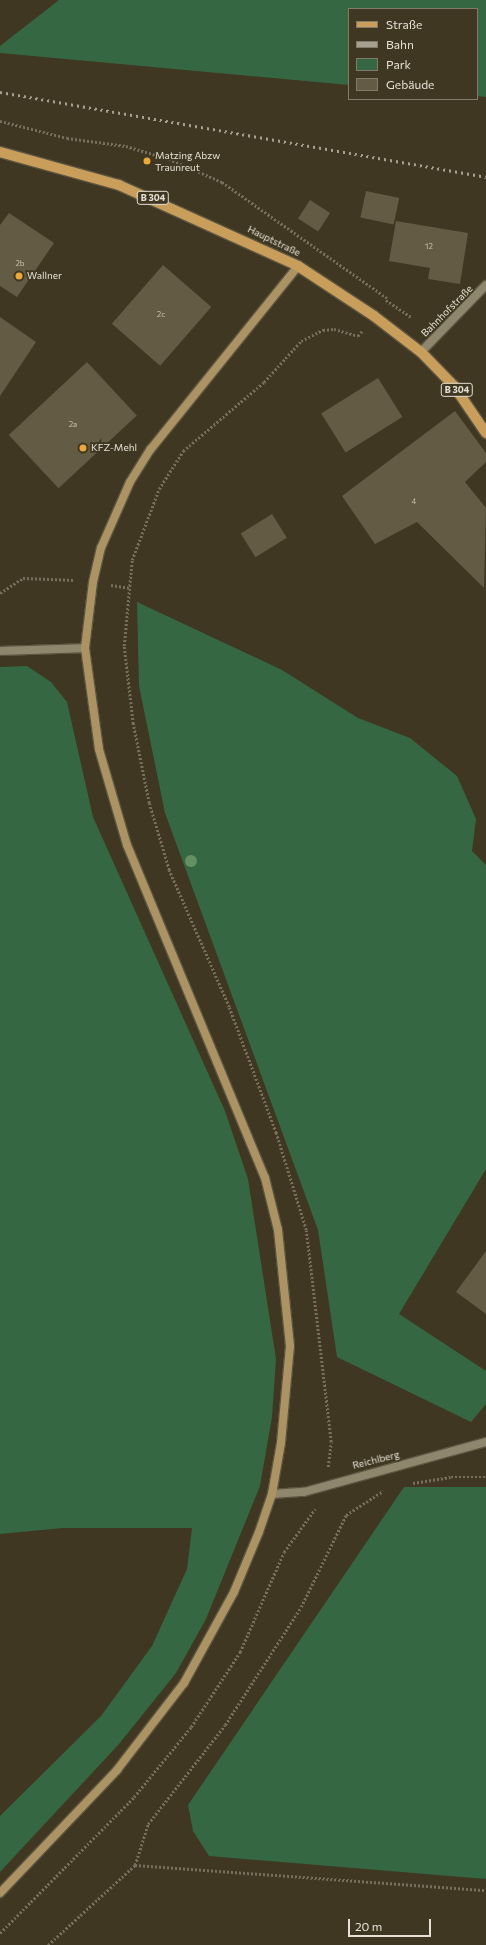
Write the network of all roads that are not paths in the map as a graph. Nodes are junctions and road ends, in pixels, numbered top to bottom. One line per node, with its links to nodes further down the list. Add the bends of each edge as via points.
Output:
1 (0, 152): 2 (main road, Hauptstraße / B 304, via 119,184)
2 (298, 266): 4 (main road, Hauptstraße / B 304, via 374,316); 6 (main road, via 151,450 114,516 92,582)
3 (486, 285): 4 (street, Bahnhofstraße)
4 (421, 352): 5 (main road, Hauptstraße / B 304, via 454,386)
5 (486, 433)
6 (85, 648): 7 (street); 9 (main road, via 97,742 109,792 127,845 249,1136 265,1178 278,1230 290,1346 286,1406)
7 (0, 651)
8 (486, 1442): 9 (street, Reichlberg, via 304,1492)
9 (272, 1494): 10 (main road, via 234,1592 184,1683 117,1770)
10 (0, 1893)

